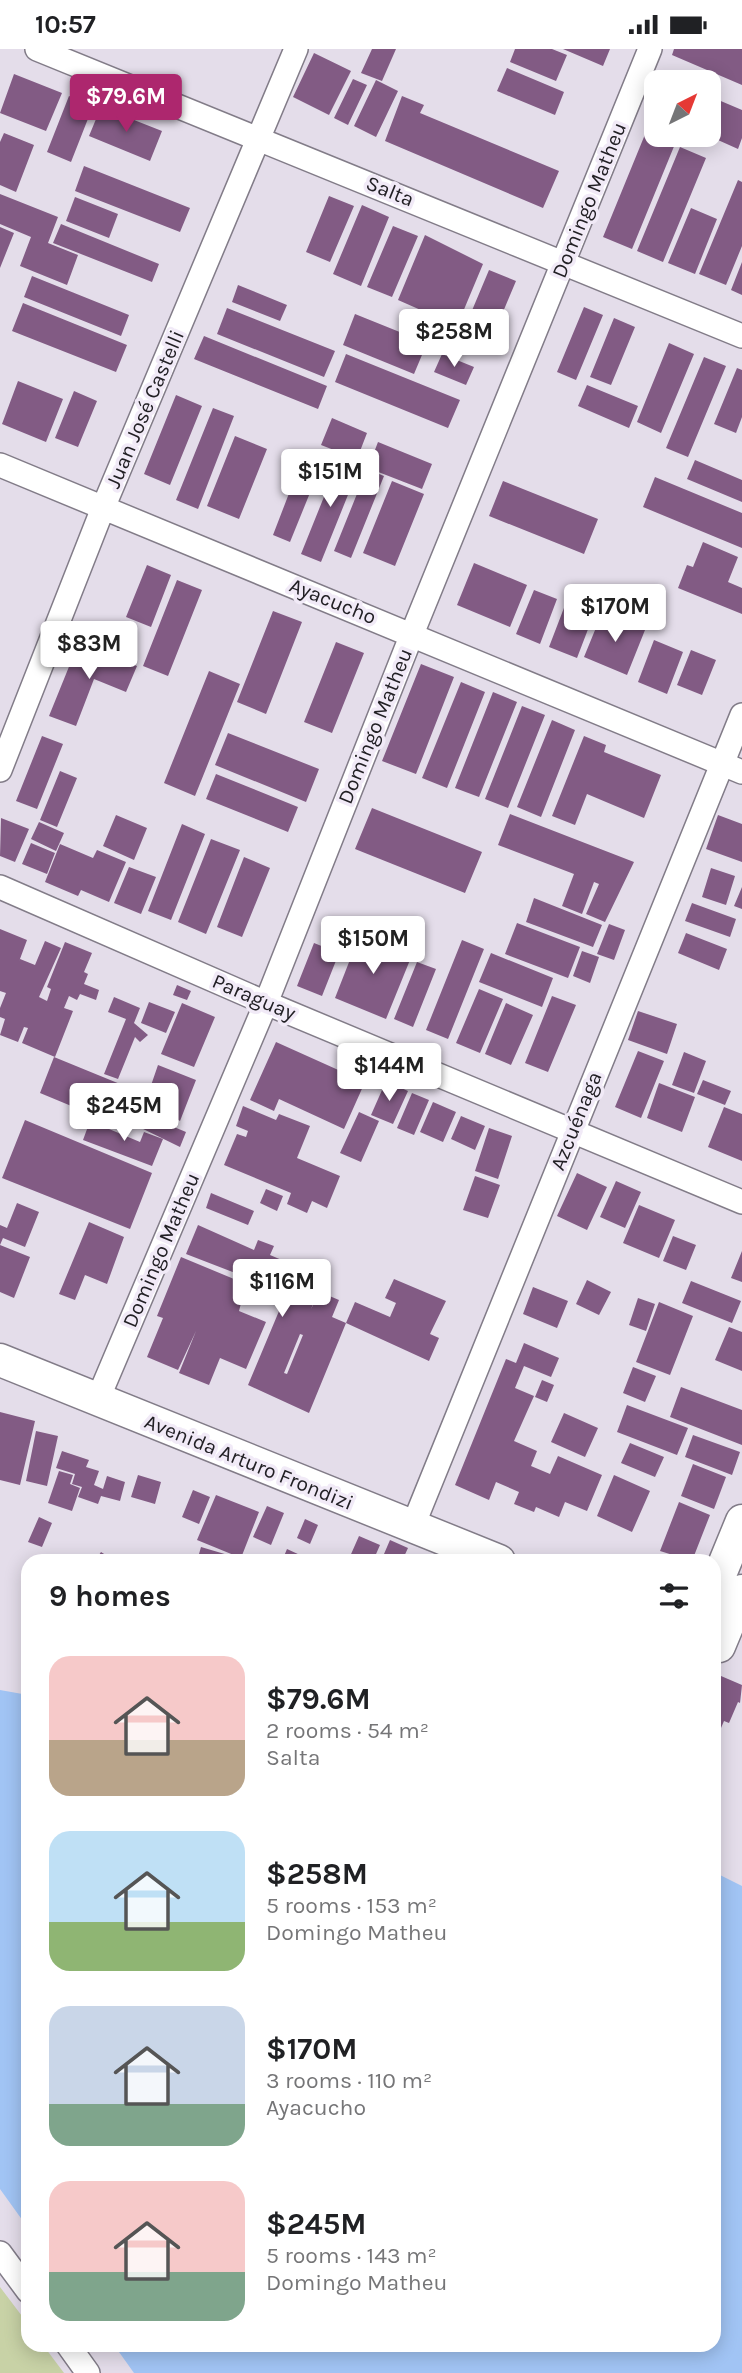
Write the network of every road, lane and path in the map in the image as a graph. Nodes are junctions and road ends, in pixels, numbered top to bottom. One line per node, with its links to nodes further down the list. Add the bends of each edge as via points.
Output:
1 (37, 49): 4 (street, Salta)
2 (296, 49): 4 (street, Juan José Castelli)
3 (650, 49): 5 (street, Domingo Matheu)
4 (260, 139): 5 (street, Salta); 8 (street, Juan José Castelli)
5 (565, 261): 6 (street, Salta); 9 (street, Domingo Matheu)
6 (742, 336)
7 (0, 465): 8 (street, Ayacucho)
8 (103, 508): 9 (street, Ayacucho); 12 (street, Juan José Castelli)
9 (412, 633): 11 (street, Ayacucho); 14 (street, Domingo Matheu)
10 (742, 715): 11 (street, Azcuénaga)
11 (732, 768): 15 (street, Azcuénaga)
12 (0, 770)
13 (0, 887): 14 (street, Paraguay)
14 (266, 1003): 15 (street, Paraguay); 18 (street, Domingo Matheu)
15 (573, 1130): 16 (street, Paraguay); 20 (street, Azcuénaga)
16 (742, 1202)
17 (0, 1360): 18 (main road, Avenida Arturo Frondizi)
18 (97, 1401): 20 (main road, Avenida Arturo Frondizi)
19 (742, 1521): 22 (main road)
20 (412, 1528): 21 (main road, Avenida Arturo Frondizi)
21 (481, 1554)
22 (721, 1572)
23 (742, 1591): 24 (main road)
24 (725, 1649)
25 (0, 2253): 26 (street)
26 (21, 2282)
27 (73, 2352): 28 (street)
28 (88, 2373)

